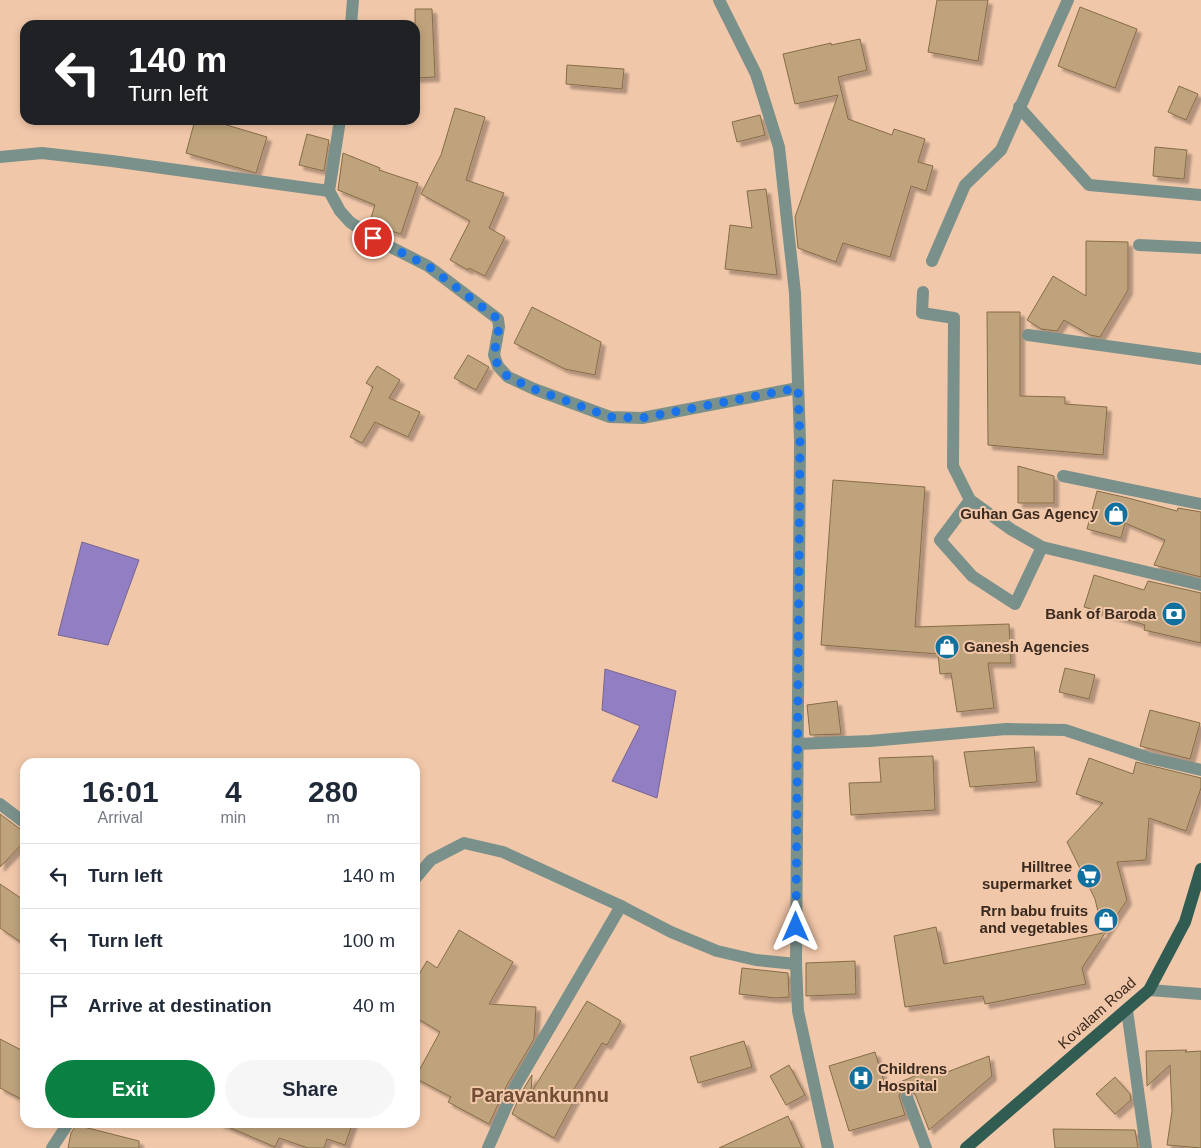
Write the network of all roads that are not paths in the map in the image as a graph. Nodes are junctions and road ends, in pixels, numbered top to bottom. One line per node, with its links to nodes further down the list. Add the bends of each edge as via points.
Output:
1 (353, 0): 4 (street)
2 (719, 0): 16 (street, via 756,74 779,147 795,293)
3 (1068, 0): 5 (street)
4 (351, 20)
5 (1020, 107): 9 (street, via 1089,185); 12 (street, via 1001,150 965,185)
6 (339, 125): 8 (street)
7 (0, 157): 8 (street, via 42,153 112,160)
8 (329, 191): 16 (street, via 350,222 373,238 428,266 498,319 494,355 498,366 508,377 534,389 610,417 642,418)
9 (1201, 195)
10 (1139, 245): 11 (street)
11 (1201, 248)
12 (932, 260)
13 (923, 292): 18 (street, via 922,313 954,318 953,466)
14 (1028, 335): 15 (street)
15 (1201, 359)
16 (798, 388): 22 (street)
17 (1063, 476): 19 (street)
18 (970, 500): 20 (street); 20 (street, via 940,540 972,576 1015,604)
19 (1201, 504)
20 (1042, 547): 21 (street)
21 (1201, 585)
22 (798, 744): 23 (street, via 1006,729 1065,730 1148,758); 29 (street)
23 (1201, 770)
24 (0, 804): 25 (street)
25 (20, 818)
26 (1201, 869): 30 (main road, Kovalam Road, via 1185,922)
27 (420, 873): 28 (street, via 431,860 464,843 503,852)
28 (621, 906): 29 (street, via 717,951 756,960); 36 (street, via 514,1089)
29 (796, 964): 37 (street, via 798,1011)
30 (1148, 990): 31 (street); 32 (main road, Kovalam Road)
31 (1201, 994)
32 (1127, 1010): 39 (main road, Kovalam Road); 40 (street)
33 (907, 1097): 38 (street)
34 (65, 1128): 35 (street)
35 (52, 1148)
36 (488, 1148)
37 (828, 1148)
38 (926, 1148)
39 (966, 1148)
40 (1146, 1148)

